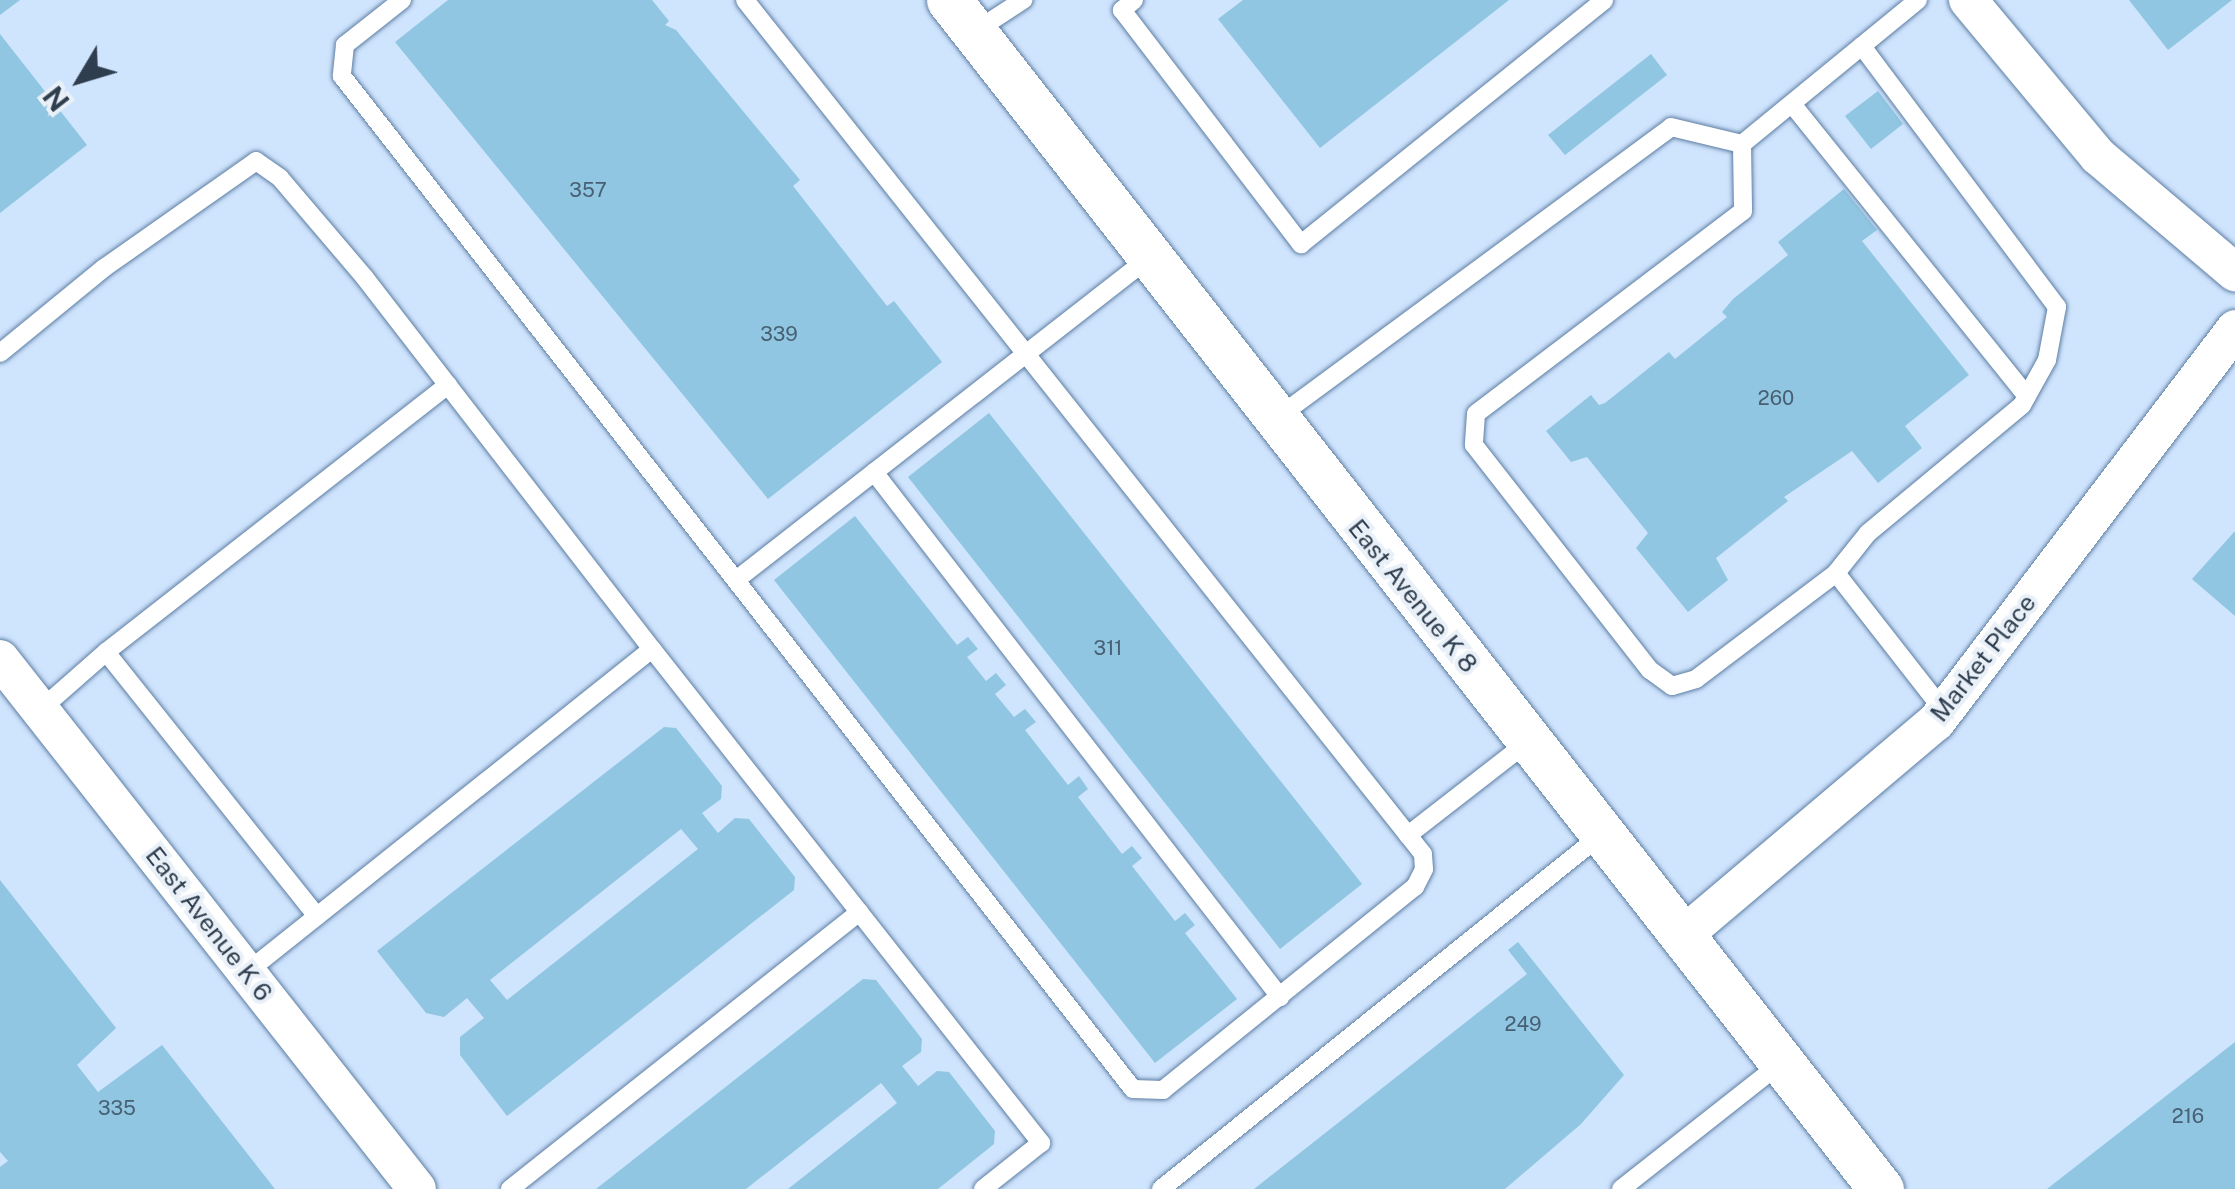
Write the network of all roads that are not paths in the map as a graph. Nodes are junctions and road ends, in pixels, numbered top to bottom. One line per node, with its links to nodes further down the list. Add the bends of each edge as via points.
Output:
1 (402, 0): 22 (lane, via 346,46 338,63 342,76)
2 (745, 0): 15 (lane)
3 (1024, 0): 8 (lane)
4 (1604, 0): 7 (lane, via 1301,244)
5 (1918, 0): 9 (lane)
6 (1968, 0): 13 (street, via 2098,156)
7 (1124, 3)
8 (961, 16): 12 (street, East Avenue K 8)
9 (1862, 46): 10 (lane); 18 (lane, via 2057,307 2047,360)
10 (1792, 104): 11 (lane); 18 (lane)
11 (1742, 144): 19 (lane, via 1671,127); 21 (lane, via 1743,211 1476,414 1474,446 1650,670 1672,686 1696,679)
12 (1150, 256): 15 (lane); 19 (street, East Avenue K 8)
13 (2235, 272)
14 (2235, 329): 27 (street, Market Place)
15 (1028, 352): 20 (lane); 29 (lane)
16 (0, 353): 17 (lane, via 104,268 256,161 280,178)
17 (448, 386): 23 (lane); 24 (lane)
18 (2026, 396): 21 (lane, via 1868,533)
19 (1273, 420): 28 (street, East Avenue K 8)
20 (874, 472): 22 (lane); 35 (lane)
21 (1836, 573): 27 (lane)
22 (736, 580): 35 (lane, via 1134,1089 1164,1090)
23 (652, 649): 31 (lane); 32 (lane)
24 (106, 652): 26 (lane); 32 (lane)
25 (0, 659): 26 (street, East Avenue K 6)
26 (40, 710): 34 (street, East Avenue K 6)
27 (1944, 711): 33 (street, Market Place)
28 (1529, 741): 29 (lane); 30 (street, East Avenue K 8)
29 (1408, 835): 35 (lane, via 1422,854 1424,869 1415,887)
30 (1600, 835): 33 (street, East Avenue K 8); 40 (lane)
31 (860, 912): 38 (lane); 39 (lane, via 1041,1142)
32 (317, 916): 34 (lane)
33 (1680, 938): 36 (street, East Avenue K 8)
34 (246, 972): 37 (street, East Avenue K 6)
35 (1280, 997)
36 (1780, 1063): 41 (lane); 42 (street, East Avenue K 8)
37 (417, 1189)
38 (510, 1189)
39 (982, 1189)
40 (1162, 1189)
41 (1622, 1189)
42 (1880, 1189)

